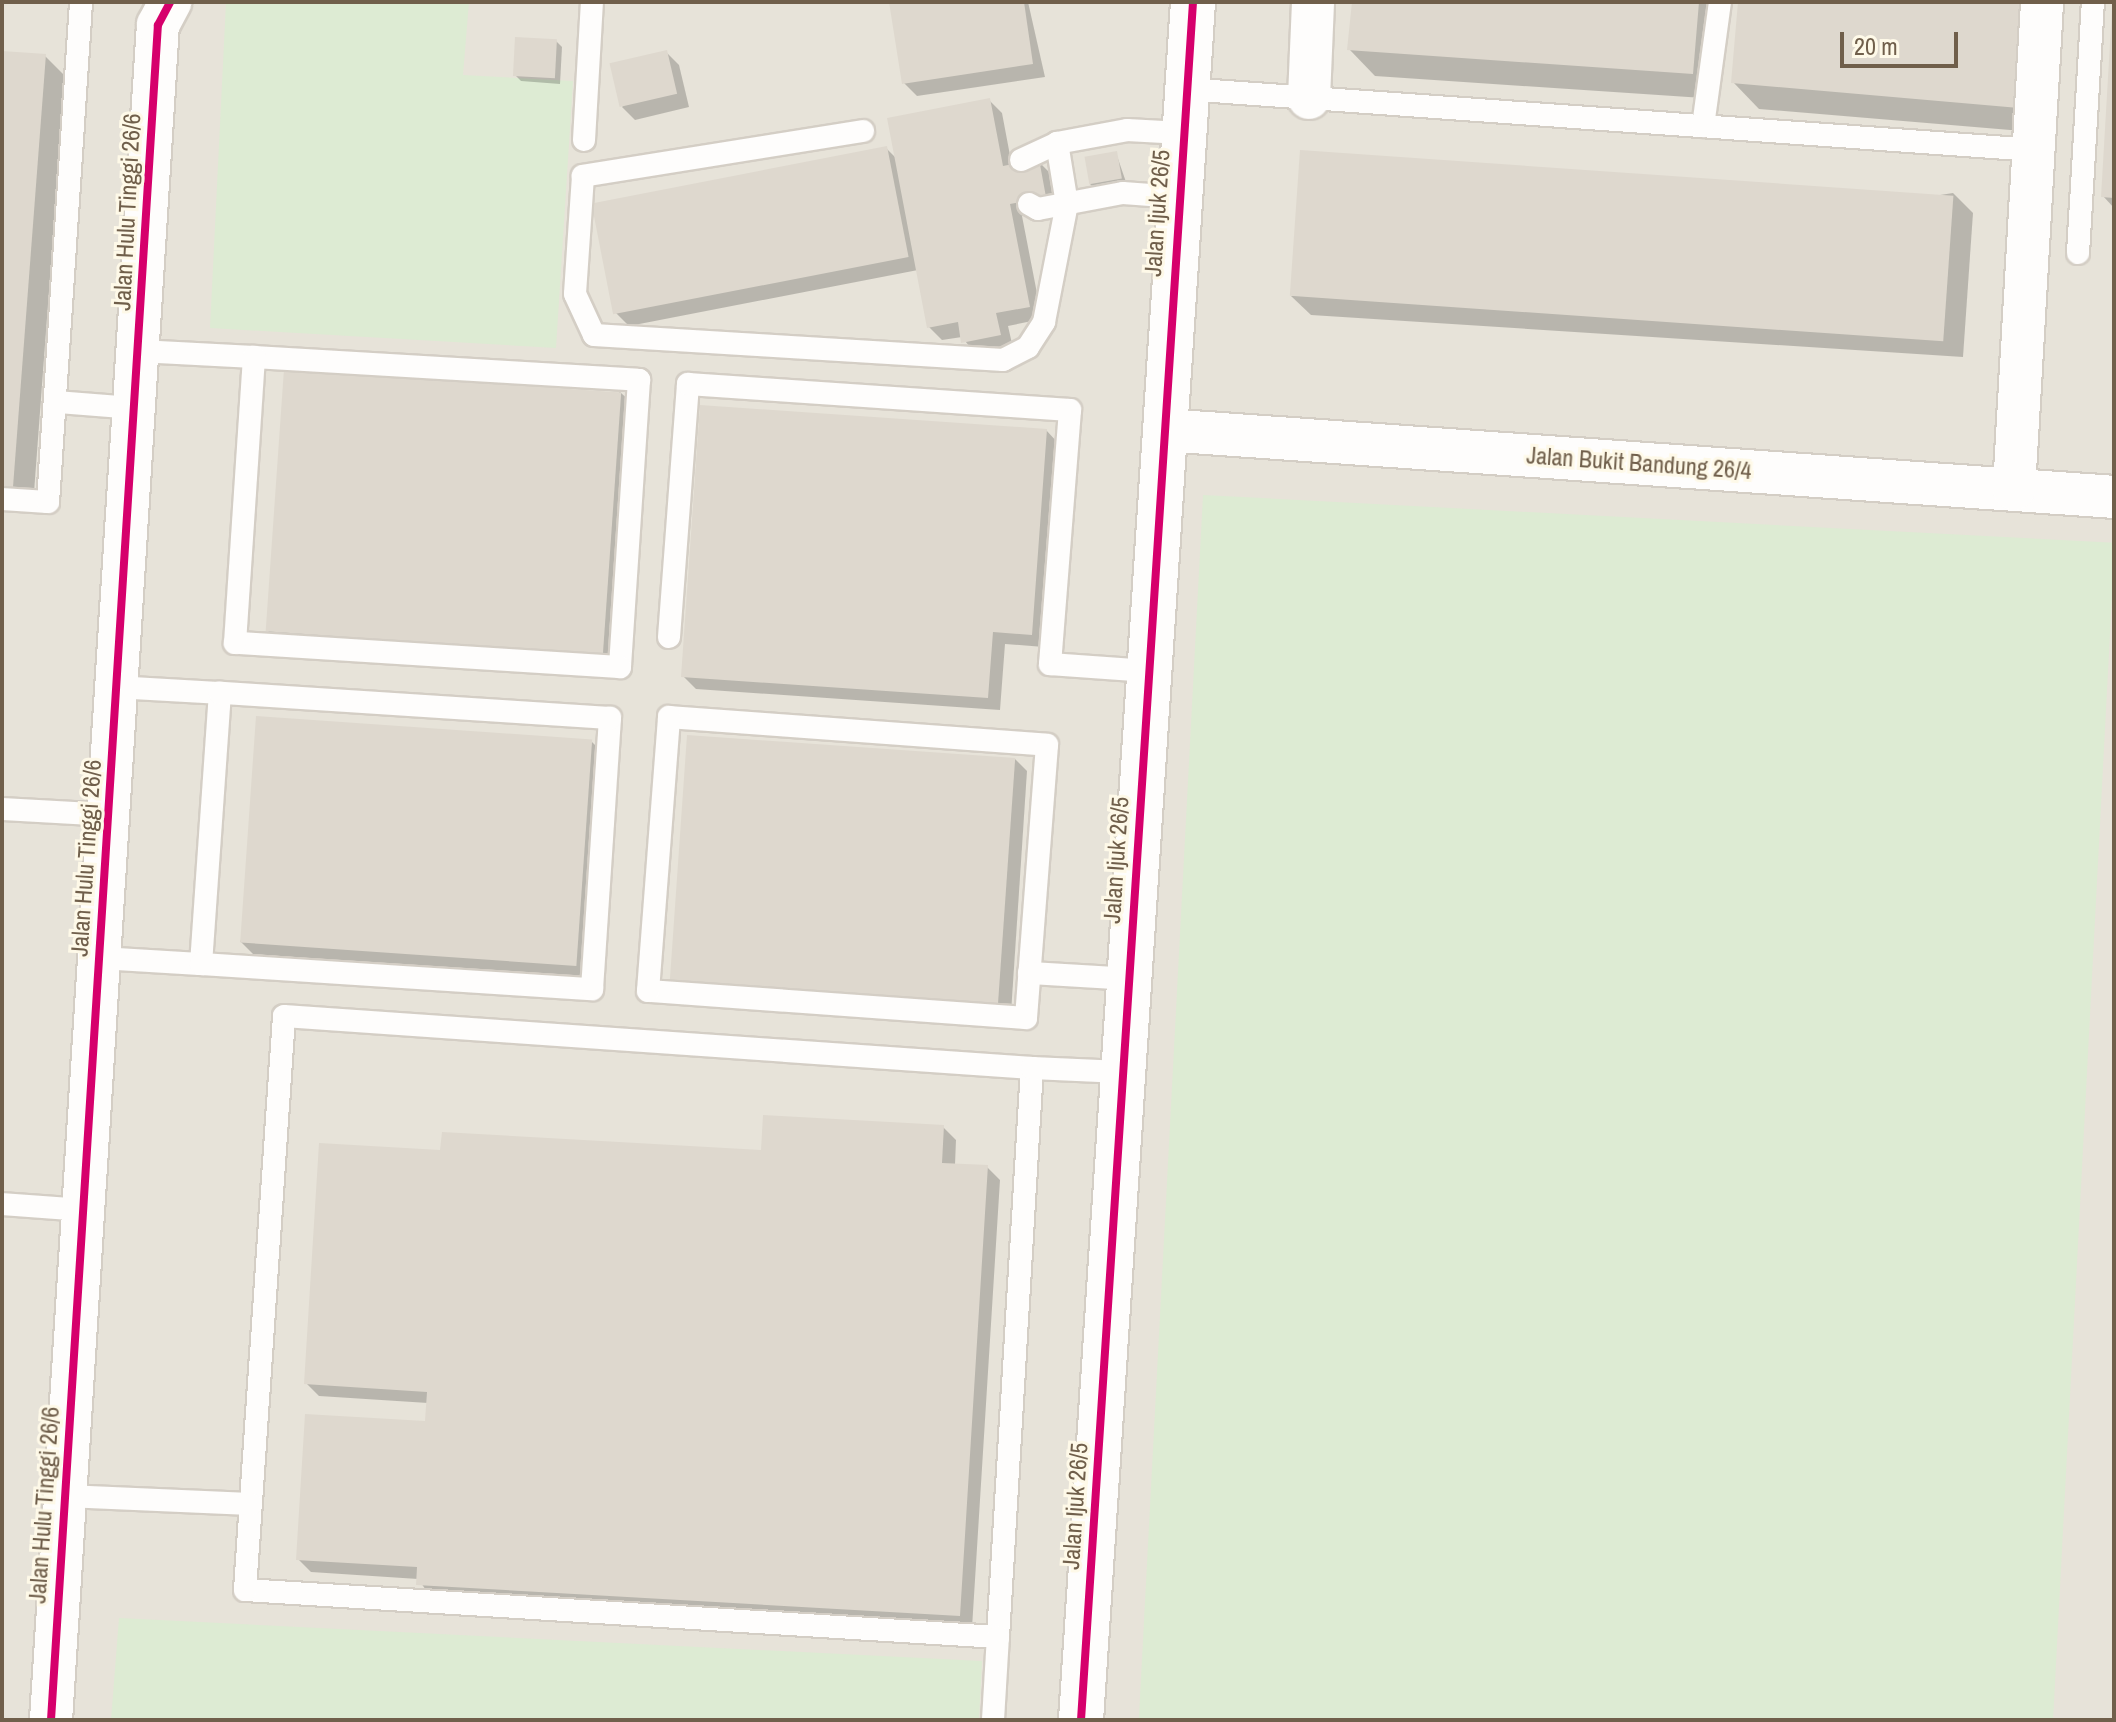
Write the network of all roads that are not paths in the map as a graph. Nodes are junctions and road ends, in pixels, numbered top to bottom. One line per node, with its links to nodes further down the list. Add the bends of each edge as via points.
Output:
1 (81, 2): 24 (lane)
2 (170, 2): 22 (street, Jalan Hulu Tinggi 26/6, via 158,25)
3 (592, 2): 14 (lane)
4 (1193, 2): 9 (street, Jalan Ijuk 26/5)
5 (1313, 2): 10 (street)
6 (1720, 2): 11 (lane)
7 (2042, 2): 16 (street)
8 (2093, 2): 21 (lane)
9 (1185, 89): 10 (lane); 13 (street, Jalan Ijuk 26/5)
10 (1309, 98): 11 (lane)
11 (1703, 126): 16 (lane)
12 (863, 131): 20 (lane, via 583,176 575,294 594,335 1003,360 1028,347 1044,322)
13 (1182, 133): 15 (lane, via 1127,130); 18 (street, Jalan Ijuk 26/5)
14 (584, 140)
15 (1057, 143): 17 (lane); 20 (lane)
16 (2034, 150): 27 (street)
17 (1021, 160)
18 (1178, 197): 20 (lane, via 1123,193); 26 (street, Jalan Ijuk 26/5)
19 (1029, 204): 20 (lane, via 1038,209)
20 (1067, 204)
21 (2078, 253)
22 (139, 351): 23 (lane); 25 (street, Jalan Hulu Tinggi 26/6)
23 (254, 357): 23 (lane, via 235,643 620,667 639,380)
24 (57, 402): 25 (lane); 29 (lane, via 48,502)
25 (134, 408): 32 (street, Jalan Hulu Tinggi 26/6)
26 (1164, 430): 27 (street, Jalan Bukit Bandung 26/4); 31 (street, Jalan Ijuk 26/5)
27 (2014, 489): 28 (street, Jalan Bukit Bandung 26/4)
28 (2114, 497)
29 (2, 499)
30 (669, 637): 31 (lane, via 688,384 1070,410 1050,664)
31 (1148, 671): 39 (street, Jalan Ijuk 26/5)
32 (117, 687): 33 (lane); 35 (street, Jalan Hulu Tinggi 26/6)
33 (220, 693): 37 (lane); 37 (lane, via 610,718 592,989)
34 (2, 809): 35 (lane)
35 (108, 815): 36 (street, Jalan Hulu Tinggi 26/6)
36 (99, 958): 37 (lane); 43 (street, Jalan Hulu Tinggi 26/6)
37 (201, 964)
38 (1029, 973): 38 (lane, via 1047,745 669,717 648,991 1026,1018); 39 (lane)
39 (1129, 979): 41 (street, Jalan Ijuk 26/5)
40 (1032, 1068): 41 (lane); 45 (lane, via 284,1016); 46 (lane)
41 (1122, 1072): 49 (street, Jalan Ijuk 26/5)
42 (2, 1204): 43 (lane)
43 (83, 1210): 44 (street, Jalan Hulu Tinggi 26/6)
44 (65, 1496): 45 (lane); 47 (street, Jalan Hulu Tinggi 26/6)
45 (251, 1504): 46 (lane, via 245,1590)
46 (998, 1637): 48 (lane)
47 (51, 1720)
48 (993, 1720)
49 (1081, 1720)

